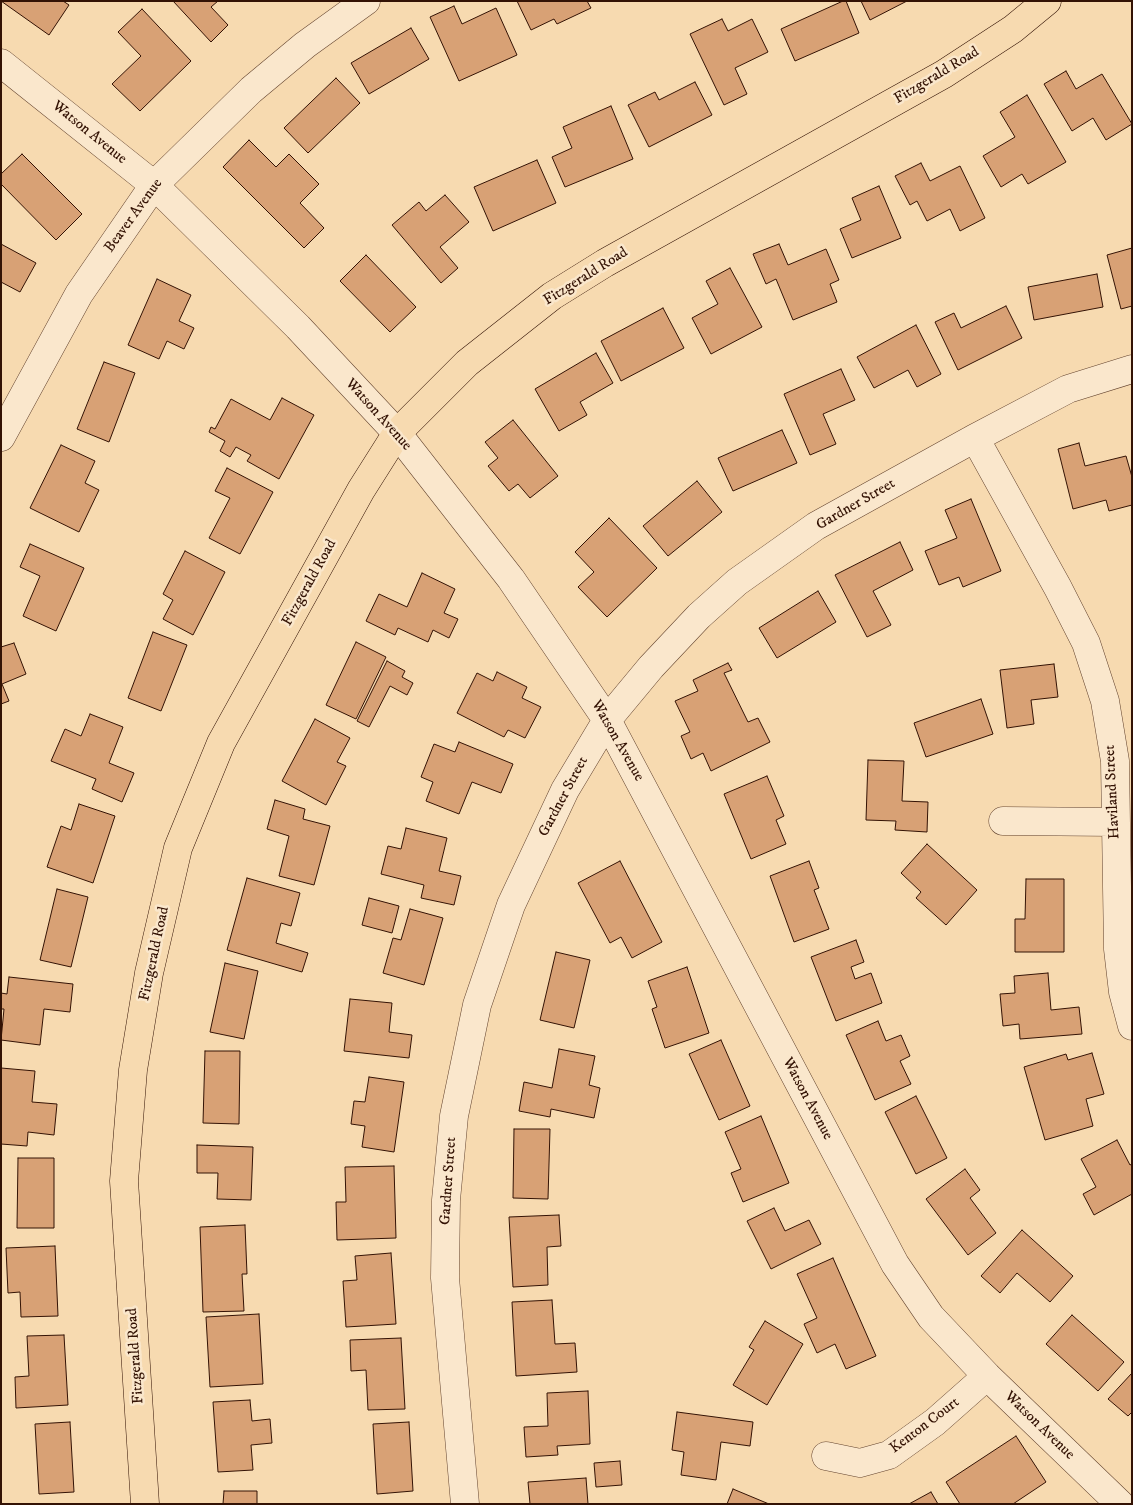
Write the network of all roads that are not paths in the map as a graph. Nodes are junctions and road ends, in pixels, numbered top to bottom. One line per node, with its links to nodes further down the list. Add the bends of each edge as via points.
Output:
1 (366, 1): 4 (street, Beaver Avenue, via 305,45 252,90)
2 (1047, 1): 6 (main road, Fitzgerald Road, via 1013,29 944,74 605,263 552,296 467,363)
3 (1, 63): 4 (street, Watson Avenue)
4 (154, 185): 6 (street, Watson Avenue, via 298,327); 7 (street, Beaver Avenue, via 79,294)
5 (1132, 369): 8 (street, Gardner Street, via 1068,388)
6 (397, 433): 9 (street, Watson Avenue, via 511,579); 15 (main road, Fitzgerald Road, via 361,490 221,743 178,848 149,973 133,1070 124,1181)
7 (1, 437)
8 (975, 438): 9 (street, Gardner Street, via 816,526 737,582 698,616); 11 (street, Haviland Street, via 1086,643 1105,701 1114,752)
9 (607, 720): 13 (street, Watson Avenue, via 895,1264 931,1318); 16 (street, Gardner Street, via 565,790 511,905 477,1005 454,1116 446,1200 445,1278)
10 (1003, 821): 11 (street)
11 (1116, 822): 12 (street, Haviland Street, via 1118,949 1123,992)
12 (1132, 1026)
13 (987, 1376): 14 (street, Kenton Court, via 935,1422 889,1455 860,1463); 17 (street, Watson Avenue)
14 (826, 1456)
15 (146, 1504)
16 (465, 1504)
17 (1120, 1504)

